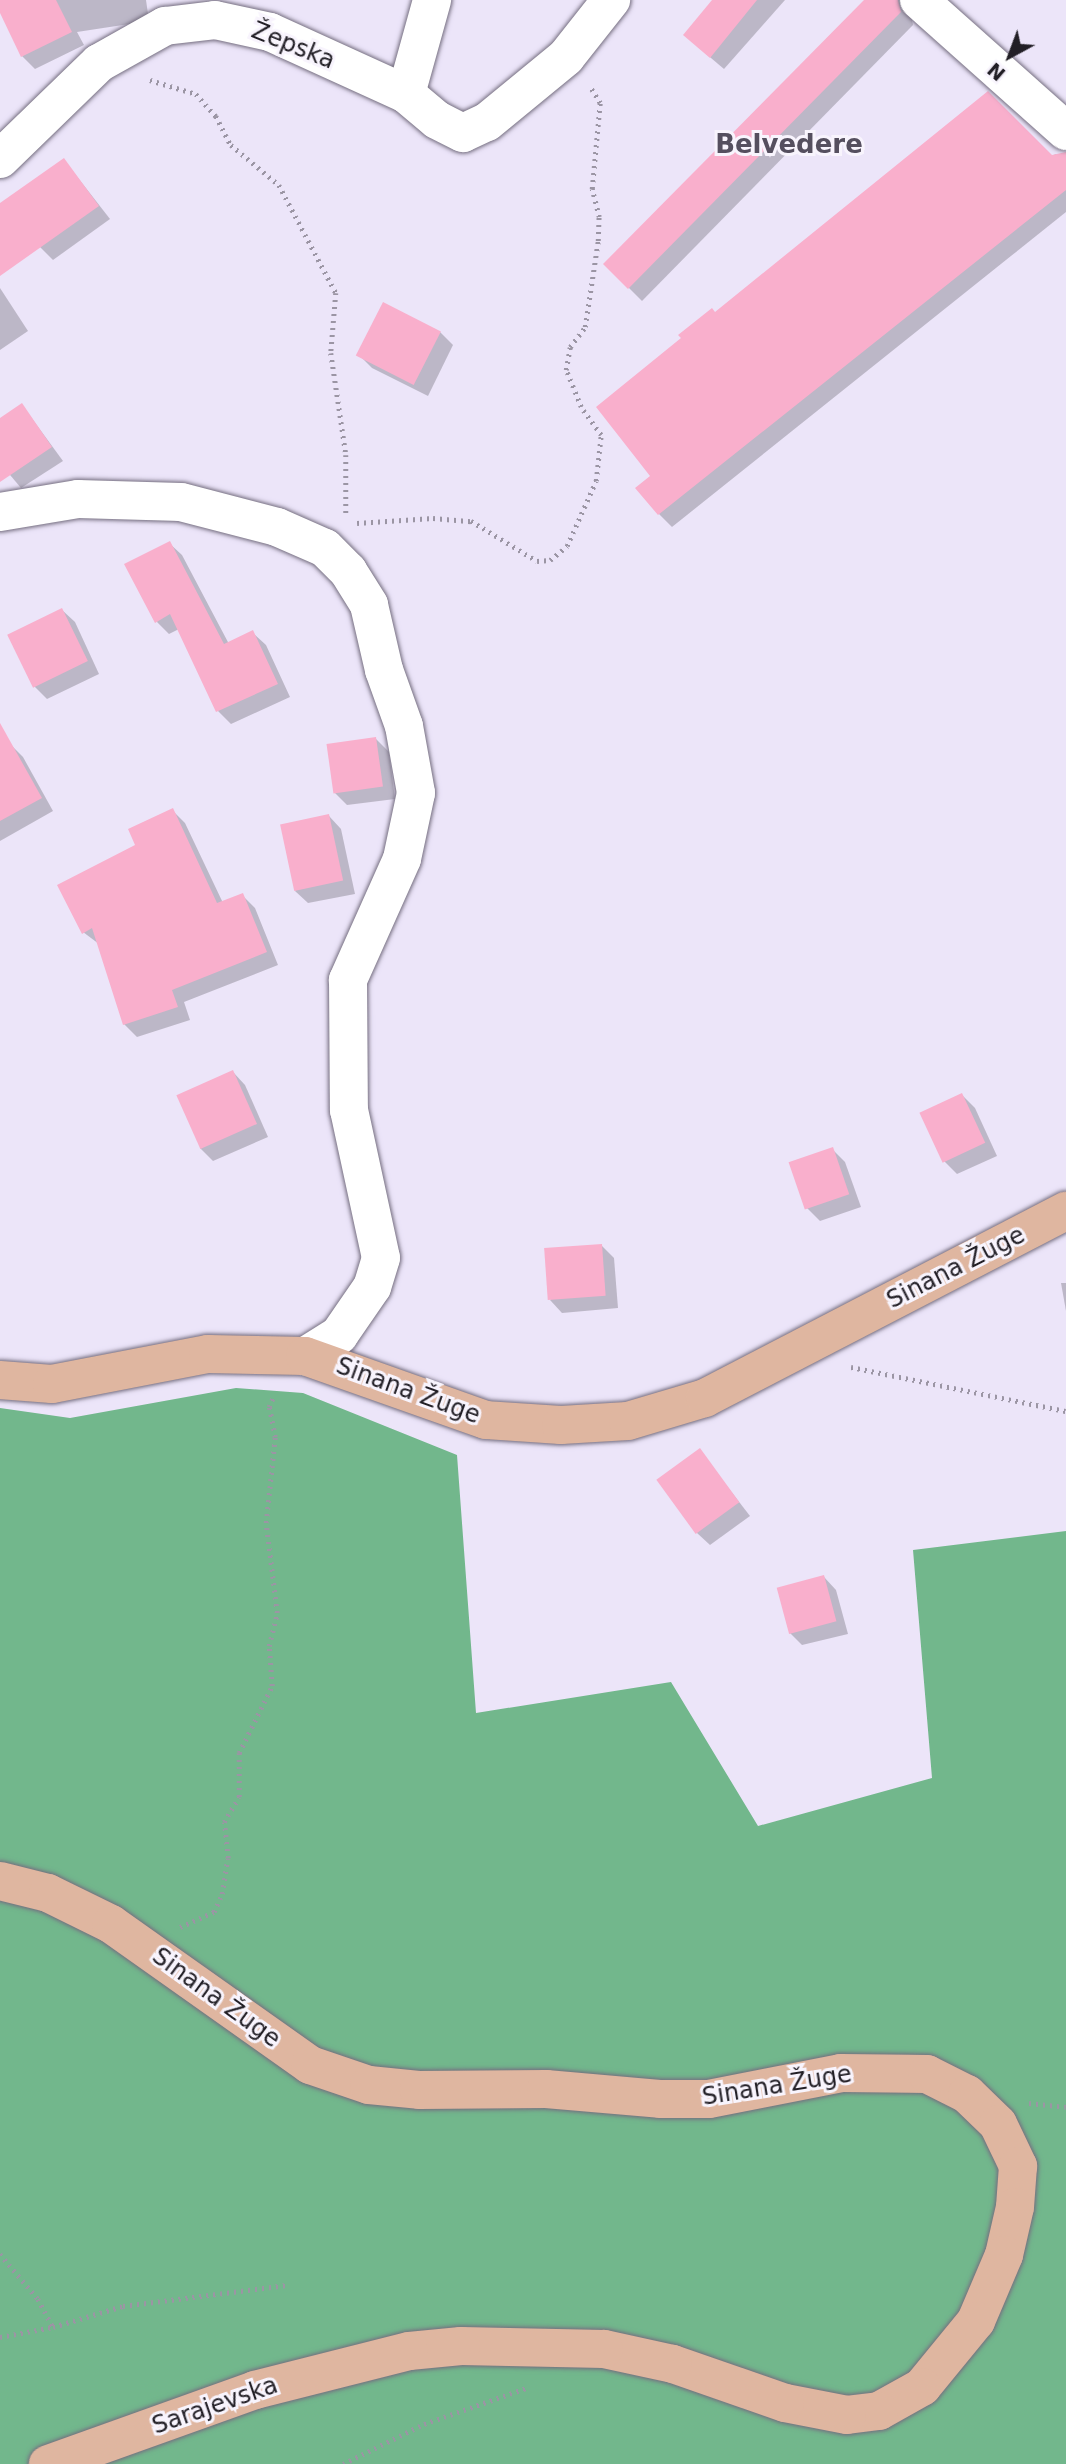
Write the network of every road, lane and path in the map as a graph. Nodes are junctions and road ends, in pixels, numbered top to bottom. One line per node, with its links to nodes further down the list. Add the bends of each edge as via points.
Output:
1 (432, 0): 5 (street)
2 (919, 0): 6 (street)
3 (600, 14): 4 (path, via 585,79 600,103 592,189 599,217 598,241 585,327 570,347 566,370 581,407 601,435 596,481 567,546 550,560 537,561 471,521 433,517 346,524 345,443 331,353 336,293 279,185 231,145 216,116 196,94); 5 (street, Žepska, via 517,101 463,133 437,120)
4 (99, 63): 5 (street, Žepska, via 165,26 215,20 270,32); 7 (street, Žepska)
5 (406, 94)
6 (1066, 131)
7 (0, 159)
8 (0, 512): 11 (street, via 78,499 181,502 277,527 325,548 348,570 369,605 384,670 404,726 416,793 402,859 348,980 349,1110 381,1258 372,1287 339,1335)
9 (1066, 1211): 10 (main road, Sinana Žuge)
10 (810, 1343): 11 (main road, Sinana Žuge, via 705,1398 628,1420 561,1425 486,1420); 13 (path, via 841,1365)
11 (305, 1356): 12 (main road, Sinana Žuge, via 208,1354 52,1384); 15 (path, via 279,1382 269,1407 275,1437 266,1523 277,1614 269,1646 272,1686 239,1753 239,1797 224,1822 228,1858 222,1894 214,1912)
12 (0, 1380)
13 (1066, 1411)
14 (0, 1881): 15 (main road, Sinana Žuge, via 48,1893)
15 (141, 1943): 20 (main road, Sinana Žuge, via 210,1998 310,2065 369,2085 709,2099 841,2073 927,2074 967,2094 999,2124 1018,2166 1004,2255 976,2320 922,2387 879,2411 847,2415 785,2403 673,2364 604,2349 461,2346)
16 (0, 2254): 18 (path, via 38,2299)
17 (286, 2285): 18 (path, via 123,2306)
18 (53, 2327): 19 (path)
19 (0, 2337)
20 (384, 2357): 22 (main road, Sarajevska, via 255,2390)
21 (539, 2383): 23 (path, via 424,2424)
22 (48, 2464)
23 (343, 2464)

